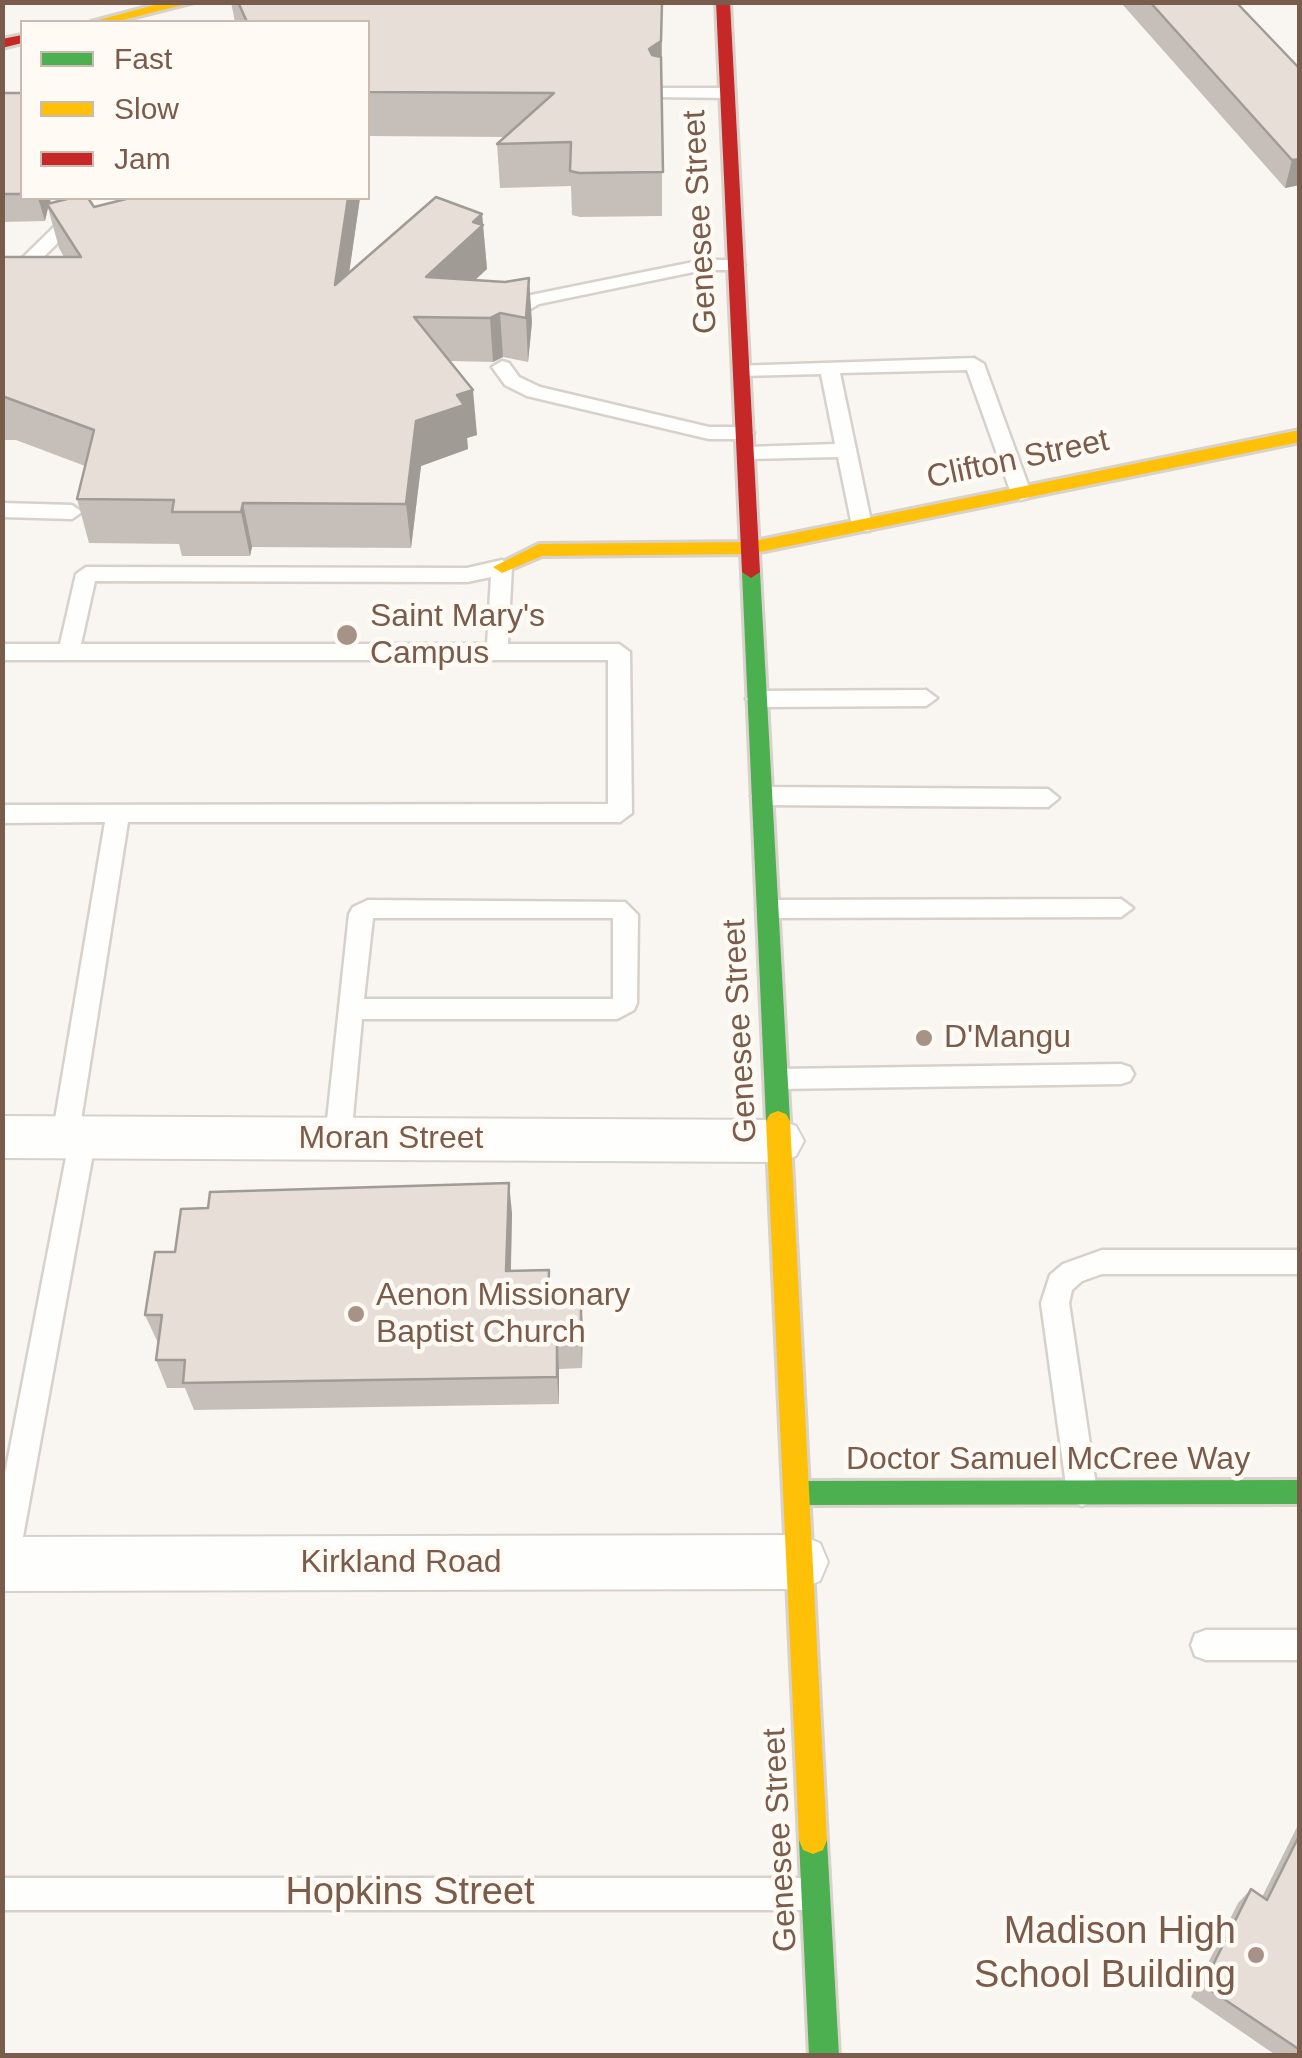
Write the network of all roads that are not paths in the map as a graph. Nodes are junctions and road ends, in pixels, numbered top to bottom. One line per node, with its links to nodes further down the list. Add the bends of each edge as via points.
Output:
1 (186, 2): 3 (main road)
2 (722, 2): 5 (main road, Genesee Street)
3 (107, 20)
4 (661, 92): 5 (lane)
5 (727, 93): 7 (main road, Genesee Street)
6 (75, 200): 8 (lane, via 70,221 14,277)
7 (736, 265): 9 (lane, via 704,265 533,300); 12 (main road, Genesee Street)
8 (2, 277)
9 (506, 317)
10 (502, 367): 14 (lane, via 534,392)
11 (829, 368): 12 (lane); 15 (lane); 16 (lane, via 974,364)
12 (741, 370): 14 (main road, Genesee Street)
13 (1300, 436): 16 (main road, Clifton Street)
14 (746, 443): 15 (lane); 20 (main road, Genesee Street)
15 (847, 450): 19 (lane)
16 (1021, 493): 19 (main road, Clifton Street)
17 (2, 510): 18 (lane)
18 (72, 512)
19 (862, 526): 20 (main road, Clifton Street)
20 (750, 548): 21 (main road, Clifton Street, via 539,550); 26 (main road, Genesee Street)
21 (502, 567): 22 (lane); 24 (lane, via 467,575 86,574)
22 (497, 650): 24 (lane); 30 (lane, via 619,652 620,813)
23 (2, 652): 24 (lane)
24 (69, 652)
25 (926, 698): 26 (lane)
26 (757, 699): 27 (main road, Genesee Street)
27 (762, 796): 28 (lane); 32 (main road, Genesee Street)
28 (1048, 798)
29 (2, 814): 30 (lane)
30 (118, 814): 37 (lane)
31 (1121, 908): 32 (lane)
32 (768, 909): 35 (main road, Genesee Street)
33 (351, 1009): 33 (lane, via 360,914 368,909 617,909 626,915 625,1002 617,1009); 38 (lane)
34 (1121, 1074): 35 (lane)
35 (776, 1078): 39 (main road, Genesee Street)
36 (2, 1137): 37 (street, Moran Street)
37 (74, 1137): 38 (street, Moran Street); 45 (lane)
38 (338, 1139): 39 (street, Moran Street)
39 (779, 1141): 43 (main road, Genesee Street)
40 (1300, 1262): 41 (lane, via 1102,1262 1060,1284 1055,1303)
41 (1082, 1492): 42 (main road, Doctor Samuel McCree Way); 43 (main road, Doctor Samuel McCree Way)
42 (1300, 1492)
43 (797, 1493): 44 (main road, Genesee Street)
44 (800, 1562): 45 (street, Kirkland Road); 49 (main road, Genesee Street)
45 (3, 1564)
46 (1206, 1645): 47 (lane)
47 (1300, 1645)
48 (2, 1894): 49 (lane, Hopkins Street)
49 (816, 1894): 50 (main road, Genesee Street)
50 (824, 2056)

